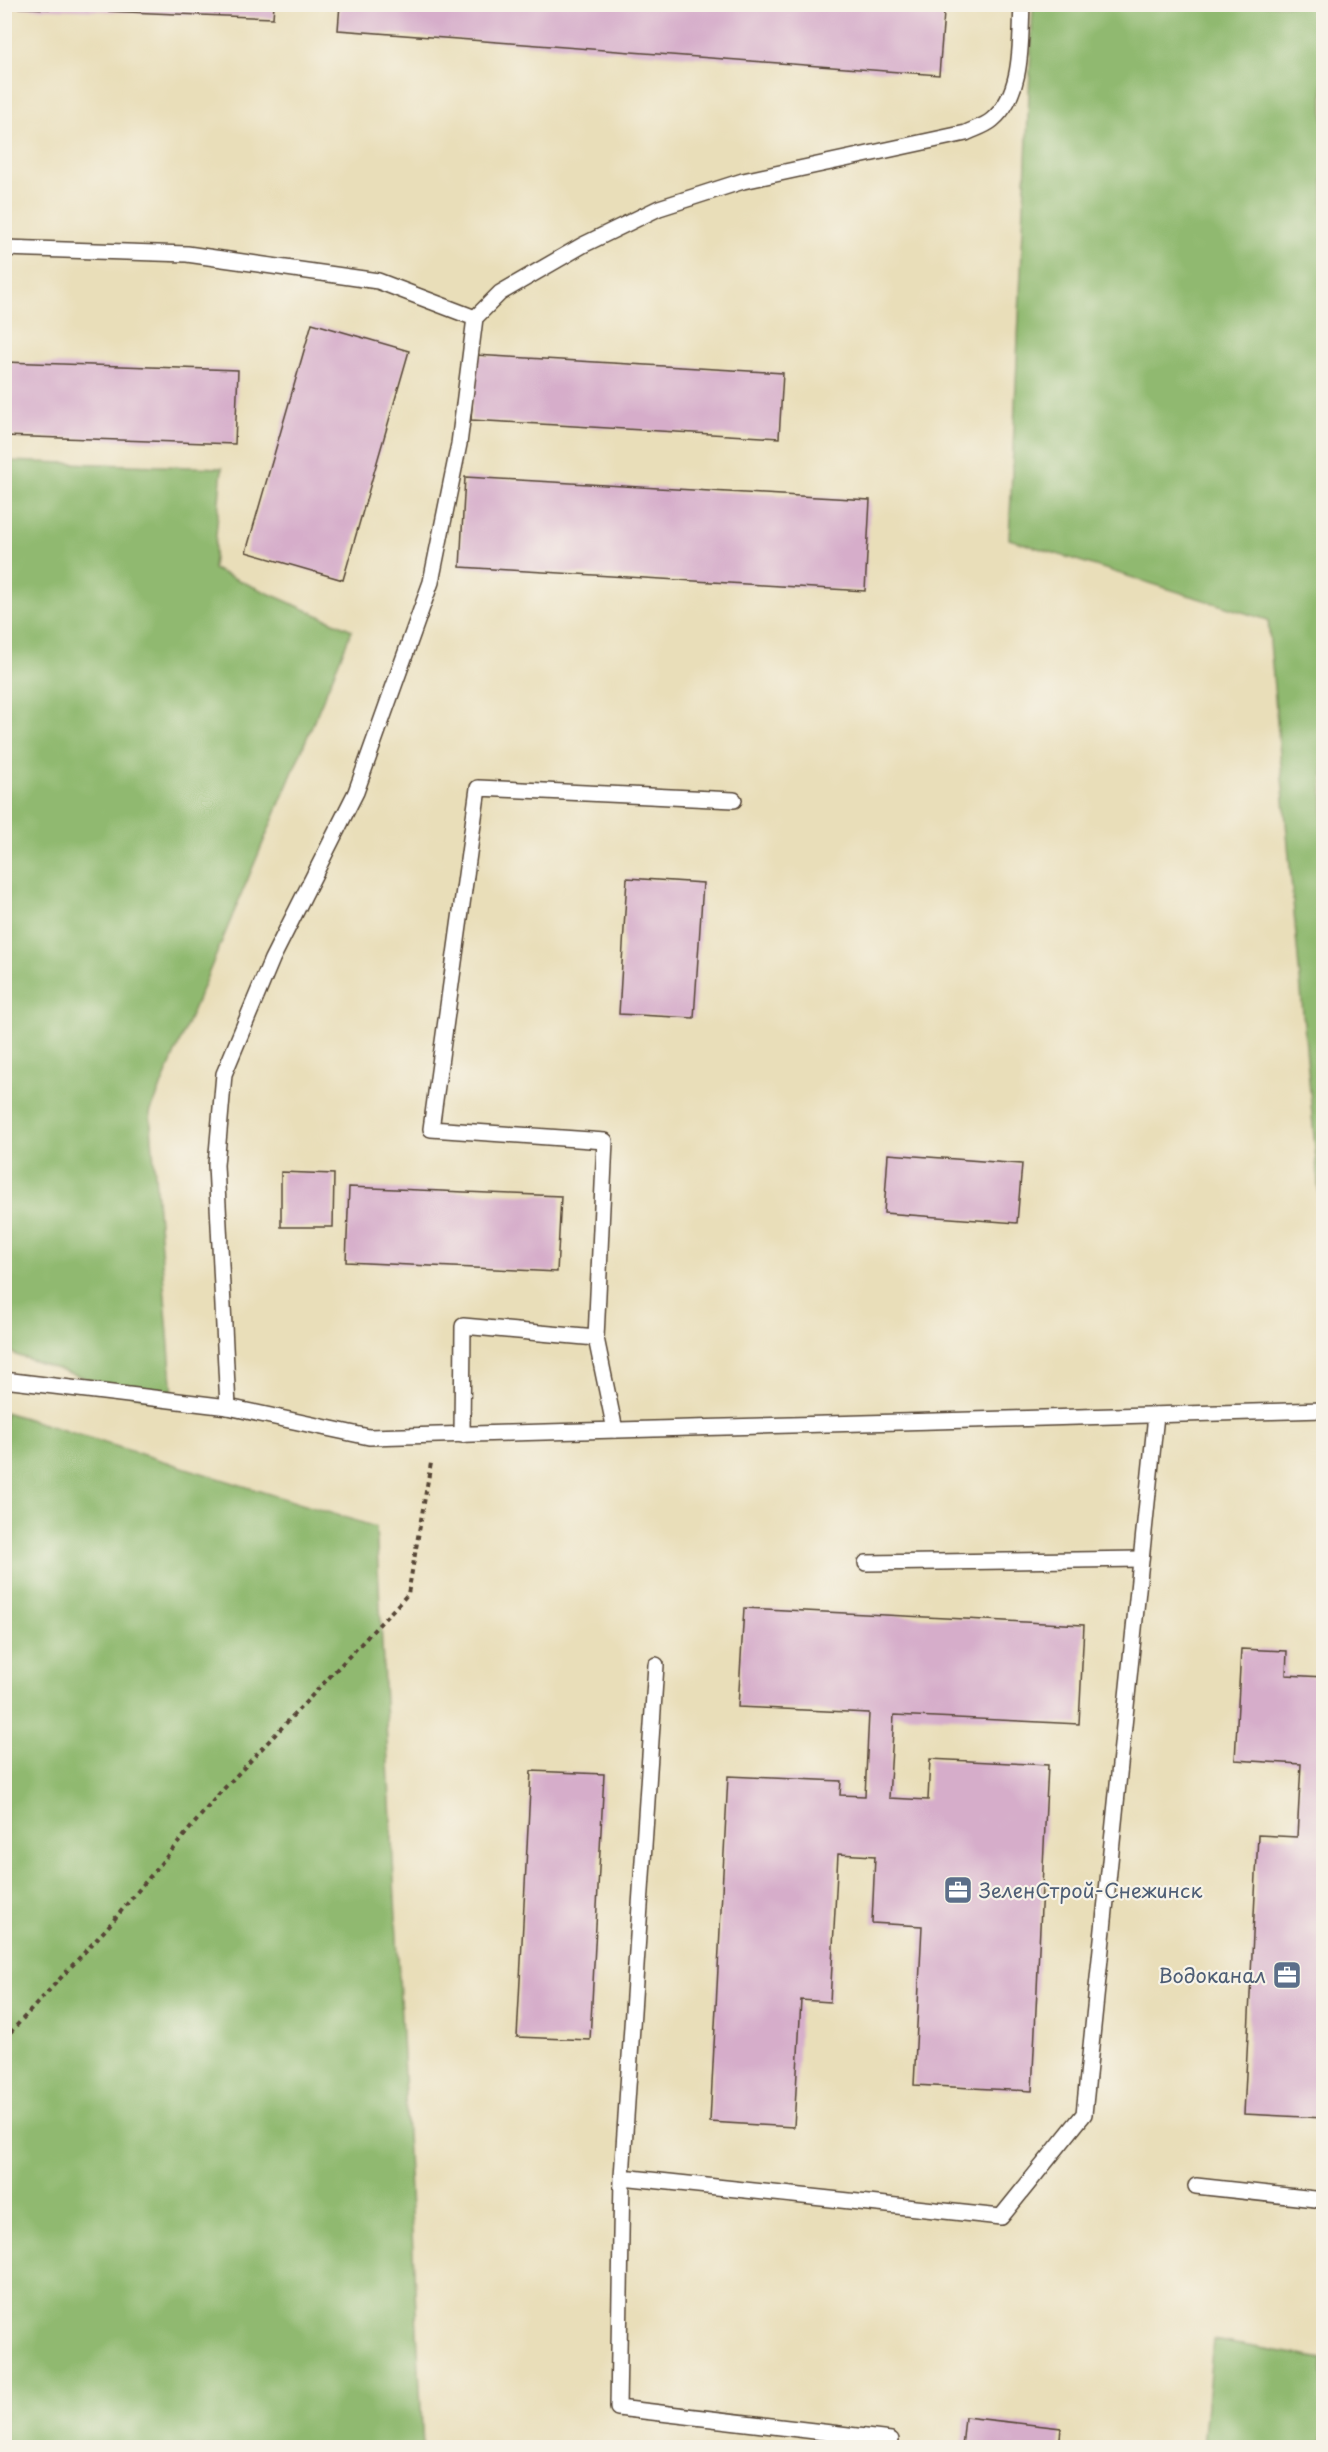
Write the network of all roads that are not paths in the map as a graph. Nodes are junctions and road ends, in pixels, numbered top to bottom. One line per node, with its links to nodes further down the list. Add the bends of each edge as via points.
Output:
1 (1022, 4): 3 (lane, via 1011,95 992,120 966,133 743,181 659,208 583,245 500,294)
2 (4, 248): 3 (lane, via 187,254 378,281)
3 (475, 318): 7 (lane, via 459,444 431,582 356,792 272,959 224,1074 216,1165)
4 (734, 800): 5 (lane, via 478,788 431,1129 605,1141)
5 (596, 1338): 10 (lane); 11 (lane, via 464,1326)
6 (4, 1380): 7 (lane)
7 (228, 1407): 11 (lane, via 369,1437)
8 (1323, 1410): 9 (lane)
9 (1156, 1415): 10 (lane); 12 (lane)
10 (615, 1430): 11 (lane)
11 (462, 1435)
12 (1141, 1559): 13 (lane); 15 (lane, via 1084,2114 1001,2217)
13 (866, 1563)
14 (656, 1665): 15 (lane)
15 (622, 2177): 18 (lane, via 618,2408)
16 (1196, 2186): 17 (lane)
17 (1323, 2200)
18 (891, 2440)

